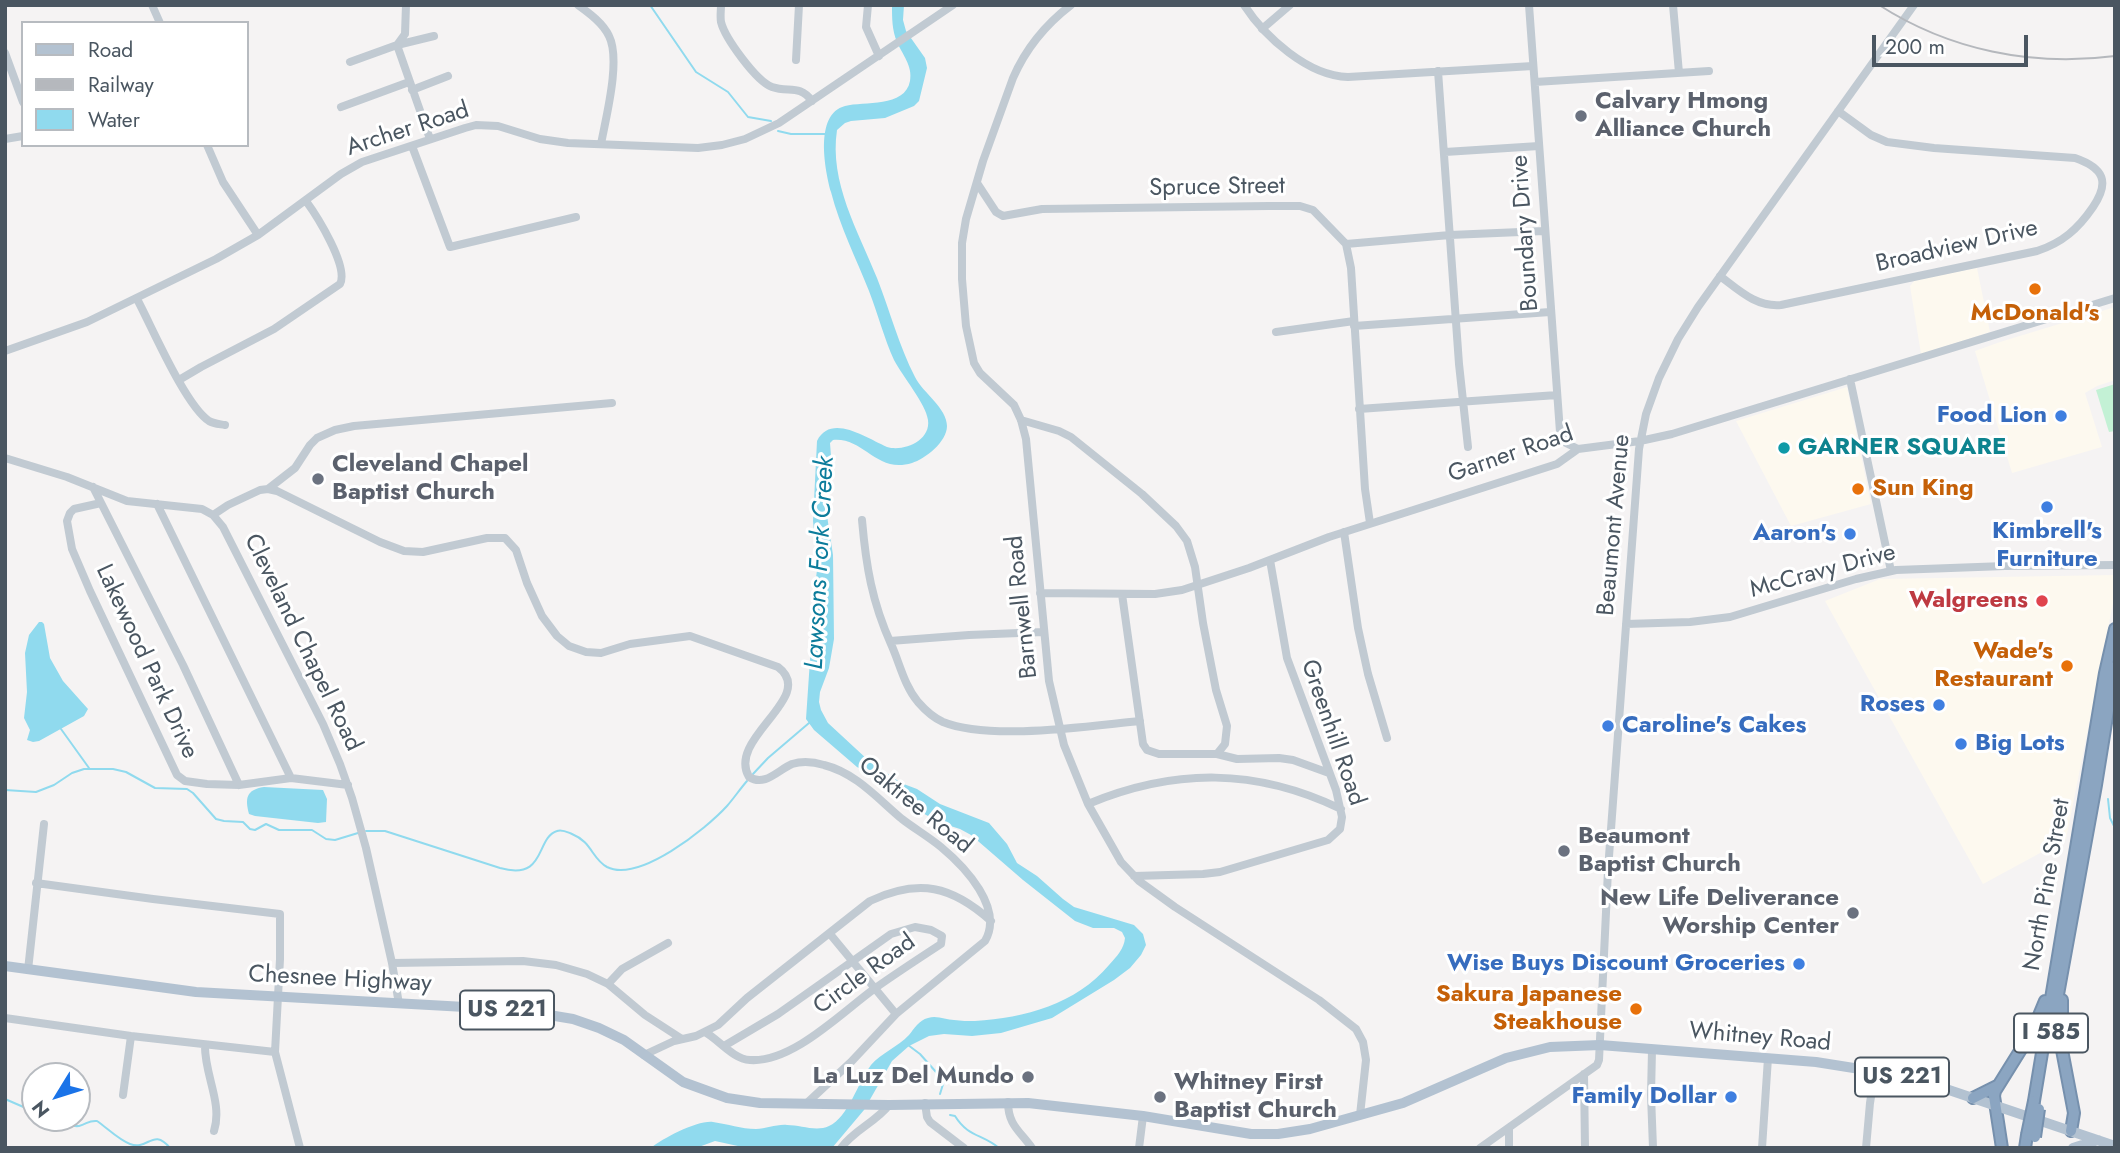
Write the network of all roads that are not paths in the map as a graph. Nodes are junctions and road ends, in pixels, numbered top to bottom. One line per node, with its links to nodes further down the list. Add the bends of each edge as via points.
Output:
1 (152, 5): 14 (street)
2 (406, 5): 17 (street, via 405,34)
3 (578, 5): 34 (street, via 603,27 614,53)
4 (721, 5): 30 (street, via 724,30 759,79 772,87 803,91)
5 (799, 5): 20 (street)
6 (868, 5): 19 (street, via 866,27)
7 (953, 5): 19 (street, Archer Road)
8 (1071, 5): 39 (street, Barnwell Road, via 1040,34 1019,65)
9 (1244, 5): 15 (street)
10 (1290, 5): 15 (street)
11 (1529, 5): 22 (street, Boundary Drive)
12 (1673, 5): 25 (street)
13 (1913, 5): 32 (street, Beaumont Avenue)
14 (159, 21)
15 (1262, 29): 23 (street, via 1328,75)
16 (434, 36): 17 (street)
17 (397, 45): 21 (street); 28 (street)
18 (5, 54): 29 (street)
19 (878, 56): 30 (street, Archer Road)
20 (796, 60)
21 (350, 62)
22 (1533, 66): 23 (street); 27 (street, Boundary Drive)
23 (1438, 71): 38 (street)
24 (1709, 71): 25 (street)
25 (1679, 72): 27 (street)
26 (448, 76): 28 (street)
27 (1535, 82): 36 (street, Boundary Drive)
28 (410, 86): 31 (street); 33 (street)
29 (21, 97)
30 (812, 100): 34 (street, Archer Road, via 768,130 722,145)
31 (341, 107)
32 (1838, 111): 46 (street, Beaumont Avenue); 46 (street, Broadview Drive, via 1887,142 2075,159 2098,172 2104,181 2103,191 2073,232 2037,251 1782,305 1755,301)
33 (430, 139): 34 (street, Archer Road, via 487,125 552,141); 35 (street, Archer Road)
34 (601, 144)
35 (412, 146): 40 (street, Archer Road, via 351,168); 41 (street, via 453,248)
36 (1539, 146): 38 (street); 42 (street, Boundary Drive)
37 (208, 147): 43 (street, via 223,182)
38 (1445, 152): 44 (street)
39 (977, 183): 45 (street, Spruce Street, via 1003,216 1042,209 1305,207 1317,213); 60 (street, Barnwell Road, via 962,243 971,354 980,373 1009,399)
40 (306, 201): 43 (street, Archer Road); 55 (street, via 328,239 342,281 274,329)
41 (576, 217)
42 (1545, 231): 44 (street); 49 (street, Boundary Drive)
43 (258, 234): 48 (street, Archer Road)
44 (1450, 235): 45 (street); 50 (street)
45 (1346, 244): 51 (street)
46 (1720, 276): 62 (street, Beaumont Avenue, via 1665,365)
47 (2115, 298): 54 (street, Garner Road)
48 (137, 299): 53 (street, Archer Road, via 68,330); 55 (street)
49 (1550, 312): 50 (street); 56 (street, Boundary Drive)
50 (1456, 319): 51 (street); 57 (street)
51 (1354, 323): 52 (street); 59 (street)
52 (1276, 332)
53 (5, 351)
54 (1850, 379): 62 (street, Garner Road); 76 (street)
55 (179, 380): 61 (street, via 198,411 211,423)
56 (1557, 395): 57 (street); 64 (street, Boundary Drive, via 1561,435)
57 (1462, 402): 59 (street); 63 (street)
58 (612, 403): 67 (street, via 344,427 313,442 295,468)
59 (1359, 409): 72 (street)
60 (1021, 420): 77 (street, via 1071,437 1176,526 1187,541); 78 (street, Barnwell Road, via 1028,449)
61 (225, 425)
62 (1640, 441): 64 (street, Garner Road); 80 (street, Beaumont Avenue)
63 (1468, 447)
64 (1578, 449): 72 (street, Garner Road, via 1557,464)
65 (5, 458): 66 (street, Cleveland Chapel Road)
66 (93, 488): 68 (street); 69 (street, Cleveland Chapel Road, via 127,501)
67 (268, 489): 70 (street); 98 (street, Oaktree Road, via 404,551 505,538 516,550 542,616 564,642 577,649 601,653 690,636 778,667 787,678 788,690 752,742 745,765 749,776 764,779 801,762 828,766 850,777 952,857 982,895)
68 (101, 503): 91 (street); 91 (street, Lakewood Park Drive, via 70,513 72,550 175,772 190,782)
69 (157, 504): 70 (street, Cleveland Chapel Road, via 197,507); 90 (street)
70 (213, 515): 92 (street, Cleveland Chapel Road, via 229,537 323,724)
71 (862, 520): 83 (street, via 871,590)
72 (1370, 523): 73 (street, Garner Road)
73 (1344, 531): 74 (street, Garner Road); 87 (street, via 1358,628)
74 (1270, 560): 77 (street, Garner Road); 89 (street, Greenhill Road, via 1287,658)
75 (2115, 565): 76 (street, McCravy Drive)
76 (1891, 571): 80 (street, McCravy Drive, via 1730,617)
77 (1198, 586): 79 (street, Garner Road); 88 (street, via 1227,726 1227,738)
78 (1040, 593): 79 (street, Garner Road); 82 (street, Barnwell Road)
79 (1122, 594): 85 (street)
80 (1626, 624): 116 (street, Beaumont Avenue)
81 (2115, 629): 102 (highway, North Pine Street)
82 (1044, 632): 83 (street); 86 (street, Barnwell Road)
83 (890, 641): 86 (street, via 912,695 942,721 981,730)
84 (2115, 667): 102 (highway, North Pine Street)
85 (1140, 722): 86 (street); 88 (street, via 1143,744 1150,752)
86 (1060, 728): 93 (street, Barnwell Road)
87 (1387, 738)
88 (1217, 754): 89 (street, via 1293,760)
89 (1329, 773): 94 (street, Greenhill Road)
90 (291, 778): 91 (street, Lakewood Park Drive); 92 (street, Lakewood Park Drive)
91 (239, 785)
92 (348, 785): 103 (street, Cleveland Chapel Road)
93 (1088, 804): 94 (street, via 1162,781 1223,777 1283,787); 96 (street, Barnwell Road)
94 (1341, 809): 96 (street, Greenhill Road, via 1337,834 1328,841 1220,872)
95 (44, 824): 97 (street)
96 (1134, 876): 132 (street, Barnwell Road, via 1356,1029 1366,1059)
97 (36, 883): 105 (street); 108 (street, via 280,914)
98 (990, 921): 99 (street, via 954,894 917,888 870,901); 110 (street, via 982,946)
99 (830, 934): 101 (street); 112 (street)
100 (668, 943): 106 (street, via 622,970)
101 (852, 961): 107 (street); 107 (street, Circle Road, via 899,930 923,928 941,935 941,944); 117 (street, Circle Road)
102 (2060, 962): 124 (highway, via 2033,1030); 135 (highway, via 2061,1034 2074,1113); 137 (highway, North Pine Street / I 585, bridge)
103 (391, 963): 106 (street, via 539,962); 109 (street, Cleveland Chapel Road)
104 (5, 966): 105 (main road, Chesnee Highway / US 221)
105 (28, 970): 108 (main road, Chesnee Highway / US 221)
106 (608, 984): 114 (street)
107 (875, 989): 110 (street); 117 (street, Circle Road, via 783,1054 747,1060)
108 (278, 998): 109 (main road, Chesnee Highway / US 221); 119 (street)
109 (399, 1004): 120 (main road, Chesnee Highway / US 221, via 552,1015 599,1028)
110 (896, 1014): 128 (street)
111 (5, 1018): 113 (street)
112 (705, 1032): 114 (street); 117 (street, Circle Road)
113 (131, 1036): 115 (street); 125 (street)
114 (682, 1039): 120 (street)
115 (205, 1045): 119 (street); 136 (street, via 218,1118)
116 (1600, 1045): 118 (main road, Whitney Road / US 221); 123 (street, via 1597,1065); 132 (main road, Chesnee Highway / US 221, via 1550,1047 1506,1058 1403,1103)
117 (724, 1046)
118 (1653, 1051): 121 (main road, Whitney Road / US 221); 148 (street)
119 (275, 1052): 140 (street)
120 (644, 1055): 128 (main road, Chesnee Highway / US 221, via 683,1082 727,1098)
121 (1768, 1059): 122 (main road, Whitney Road / US 221); 149 (street)
122 (1875, 1072): 126 (main road, Whitney Road / US 221); 150 (street)
123 (1584, 1074): 134 (street); 147 (street)
124 (1997, 1086): 126 (highway); 131 (highway)
125 (123, 1095)
126 (1973, 1098): 131 (main road, Whitney Road / US 221)
127 (1008, 1102): 129 (main road, Chesnee Highway / US 221); 133 (main road, Chesnee Highway / US 221); 143 (street, via 1012,1123)
128 (811, 1103): 130 (main road, Chesnee Highway / US 221)
129 (925, 1104): 130 (main road, Chesnee Highway / US 221); 142 (street, via 930,1122)
130 (889, 1105): 141 (street)
131 (1996, 1106): 135 (main road, Whitney Road / US 221); 151 (highway)
132 (1360, 1115): 133 (main road, Chesnee Highway / US 221, via 1266,1135)
133 (1143, 1116): 144 (street)
134 (1509, 1128): 145 (street); 146 (street)
135 (2071, 1130): 138 (main road, Whitney Road / US 221); 153 (main road)
136 (214, 1131)
137 (2032, 1140): 152 (highway, North Pine Street / I 585)
138 (2098, 1140): 139 (main road, Whitney Road / US 221); 153 (main road)
139 (2115, 1146)
140 (300, 1148)
141 (841, 1148)
142 (964, 1148)
143 (1032, 1148)
144 (1139, 1148)
145 (1480, 1148)
146 (1509, 1148)
147 (1585, 1148)
148 (1653, 1148)
149 (1762, 1148)
150 (1866, 1148)
151 (2002, 1148)
152 (2025, 1148)
153 (2070, 1148)

